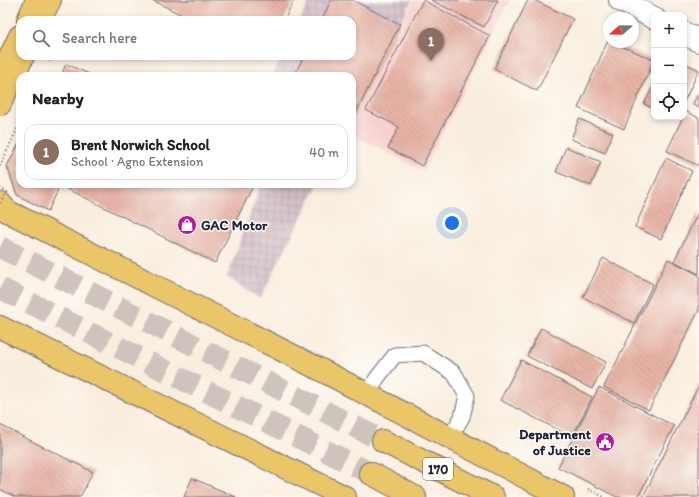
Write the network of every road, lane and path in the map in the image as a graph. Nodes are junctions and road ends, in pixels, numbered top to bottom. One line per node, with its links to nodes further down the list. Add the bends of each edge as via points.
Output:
1 (37, 0): 4 (main road)
2 (50, 0): 5 (main road)
3 (620, 0): 6 (street)
4 (30, 16)
5 (42, 16)
6 (651, 16)
7 (687, 35): 8 (street)
8 (699, 41)
9 (16, 44): 11 (main road)
10 (21, 60): 12 (main road)
11 (0, 78)
12 (0, 104)
13 (16, 132): 14 (path)
14 (0, 166)
15 (0, 188): 16 (path, bridge, via 7,192)
16 (0, 203): 18 (main road, via 7,211)
17 (0, 327): 22 (main road)
18 (368, 394): 19 (main road); 19 (lane, via 395,355 423,353 454,373 467,396 462,417)
19 (450, 437): 25 (main road)
20 (383, 441): 24 (main road, 170)
21 (370, 473): 23 (main road, 170)
22 (345, 497)
23 (415, 497)
24 (493, 497)
25 (563, 497)

